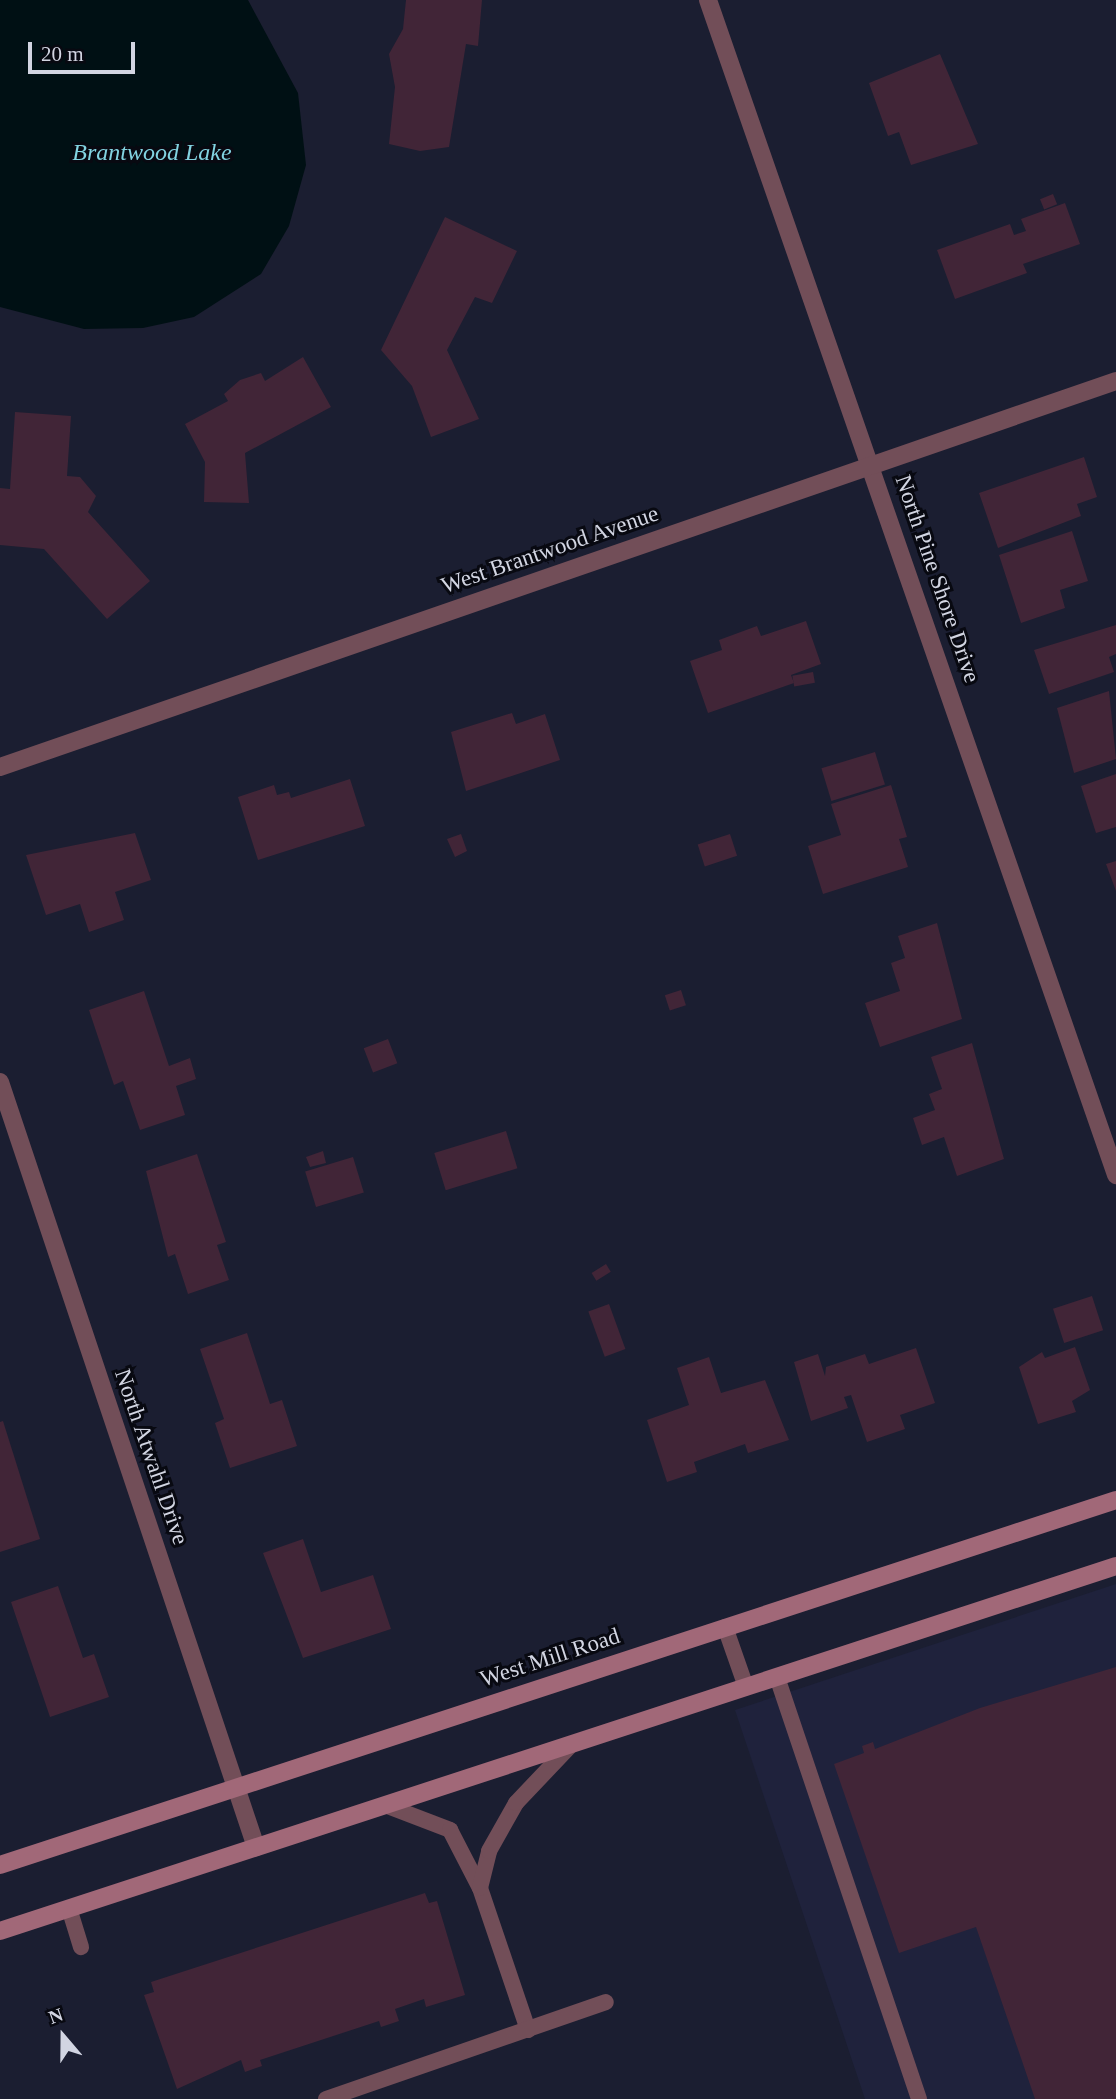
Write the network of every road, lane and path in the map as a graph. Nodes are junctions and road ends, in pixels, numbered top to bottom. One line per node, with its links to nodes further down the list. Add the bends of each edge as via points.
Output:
1 (708, 0): 3 (street, North Pine Shore Drive)
2 (1116, 381): 3 (street, West Brantwood Avenue)
3 (871, 464): 4 (street, West Brantwood Avenue); 6 (street, North Pine Shore Drive)
4 (0, 767)
5 (0, 1082): 13 (street, North Atwahl Drive)
6 (1116, 1175)
7 (1116, 1500): 9 (main road, West Mill Road)
8 (1116, 1566): 10 (main road)
9 (725, 1627): 11 (lane); 13 (main road, West Mill Road)
10 (777, 1677): 11 (main road); 24 (lane)
11 (746, 1687): 12 (main road)
12 (572, 1744): 14 (main road); 17 (lane, via 516,1803 489,1851)
13 (236, 1787): 15 (street, North Atwahl Drive); 16 (main road, West Mill Road)
14 (386, 1805): 15 (main road); 17 (lane, via 450,1830)
15 (256, 1847): 18 (main road)
16 (0, 1865)
17 (480, 1888): 22 (lane)
18 (69, 1908): 19 (main road); 20 (lane)
19 (0, 1931)
20 (81, 1947)
21 (606, 2002): 22 (lane)
22 (528, 2029): 23 (lane)
23 (326, 2099)
24 (919, 2099)

